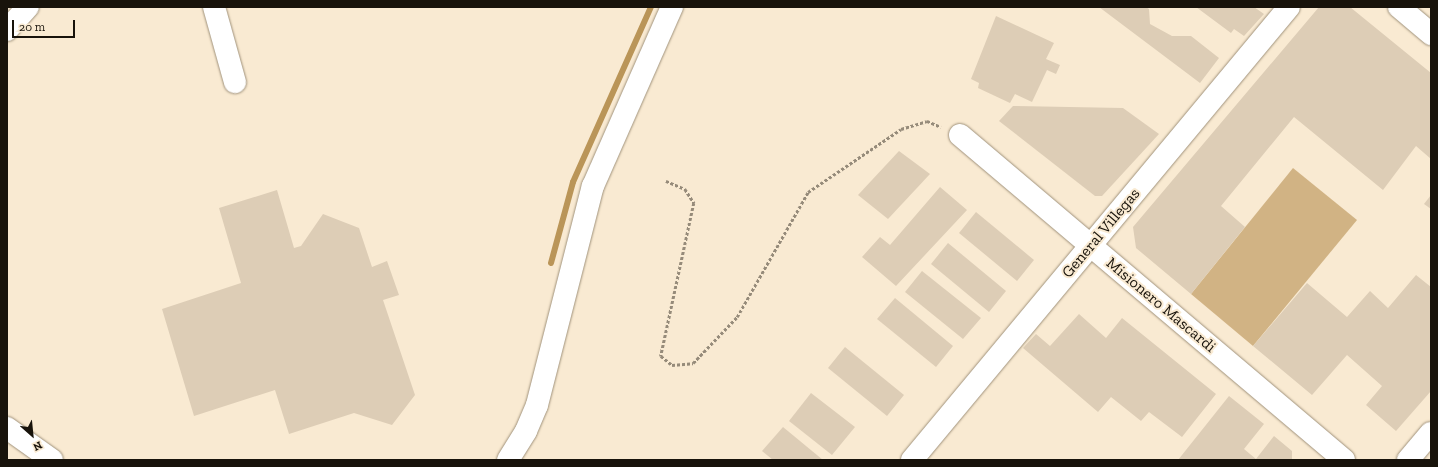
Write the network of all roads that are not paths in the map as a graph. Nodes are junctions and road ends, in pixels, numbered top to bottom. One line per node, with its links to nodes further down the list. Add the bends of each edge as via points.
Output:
1 (28, 7): 6 (street)
2 (214, 7): 8 (street)
3 (672, 7): 14 (street, via 593,186 536,405 526,431)
4 (1289, 7): 10 (street, General Villegas)
5 (1399, 7): 7 (street)
6 (7, 30)
7 (1431, 34)
8 (235, 82)
9 (960, 135): 10 (street, Misionero Mascardi)
10 (1091, 245): 15 (street, General Villegas); 16 (street, Misionero Mascardi)
11 (7, 428): 13 (street)
12 (1431, 433): 17 (street)
13 (52, 460)
14 (508, 460)
15 (912, 460)
16 (1344, 460)
17 (1408, 460)

